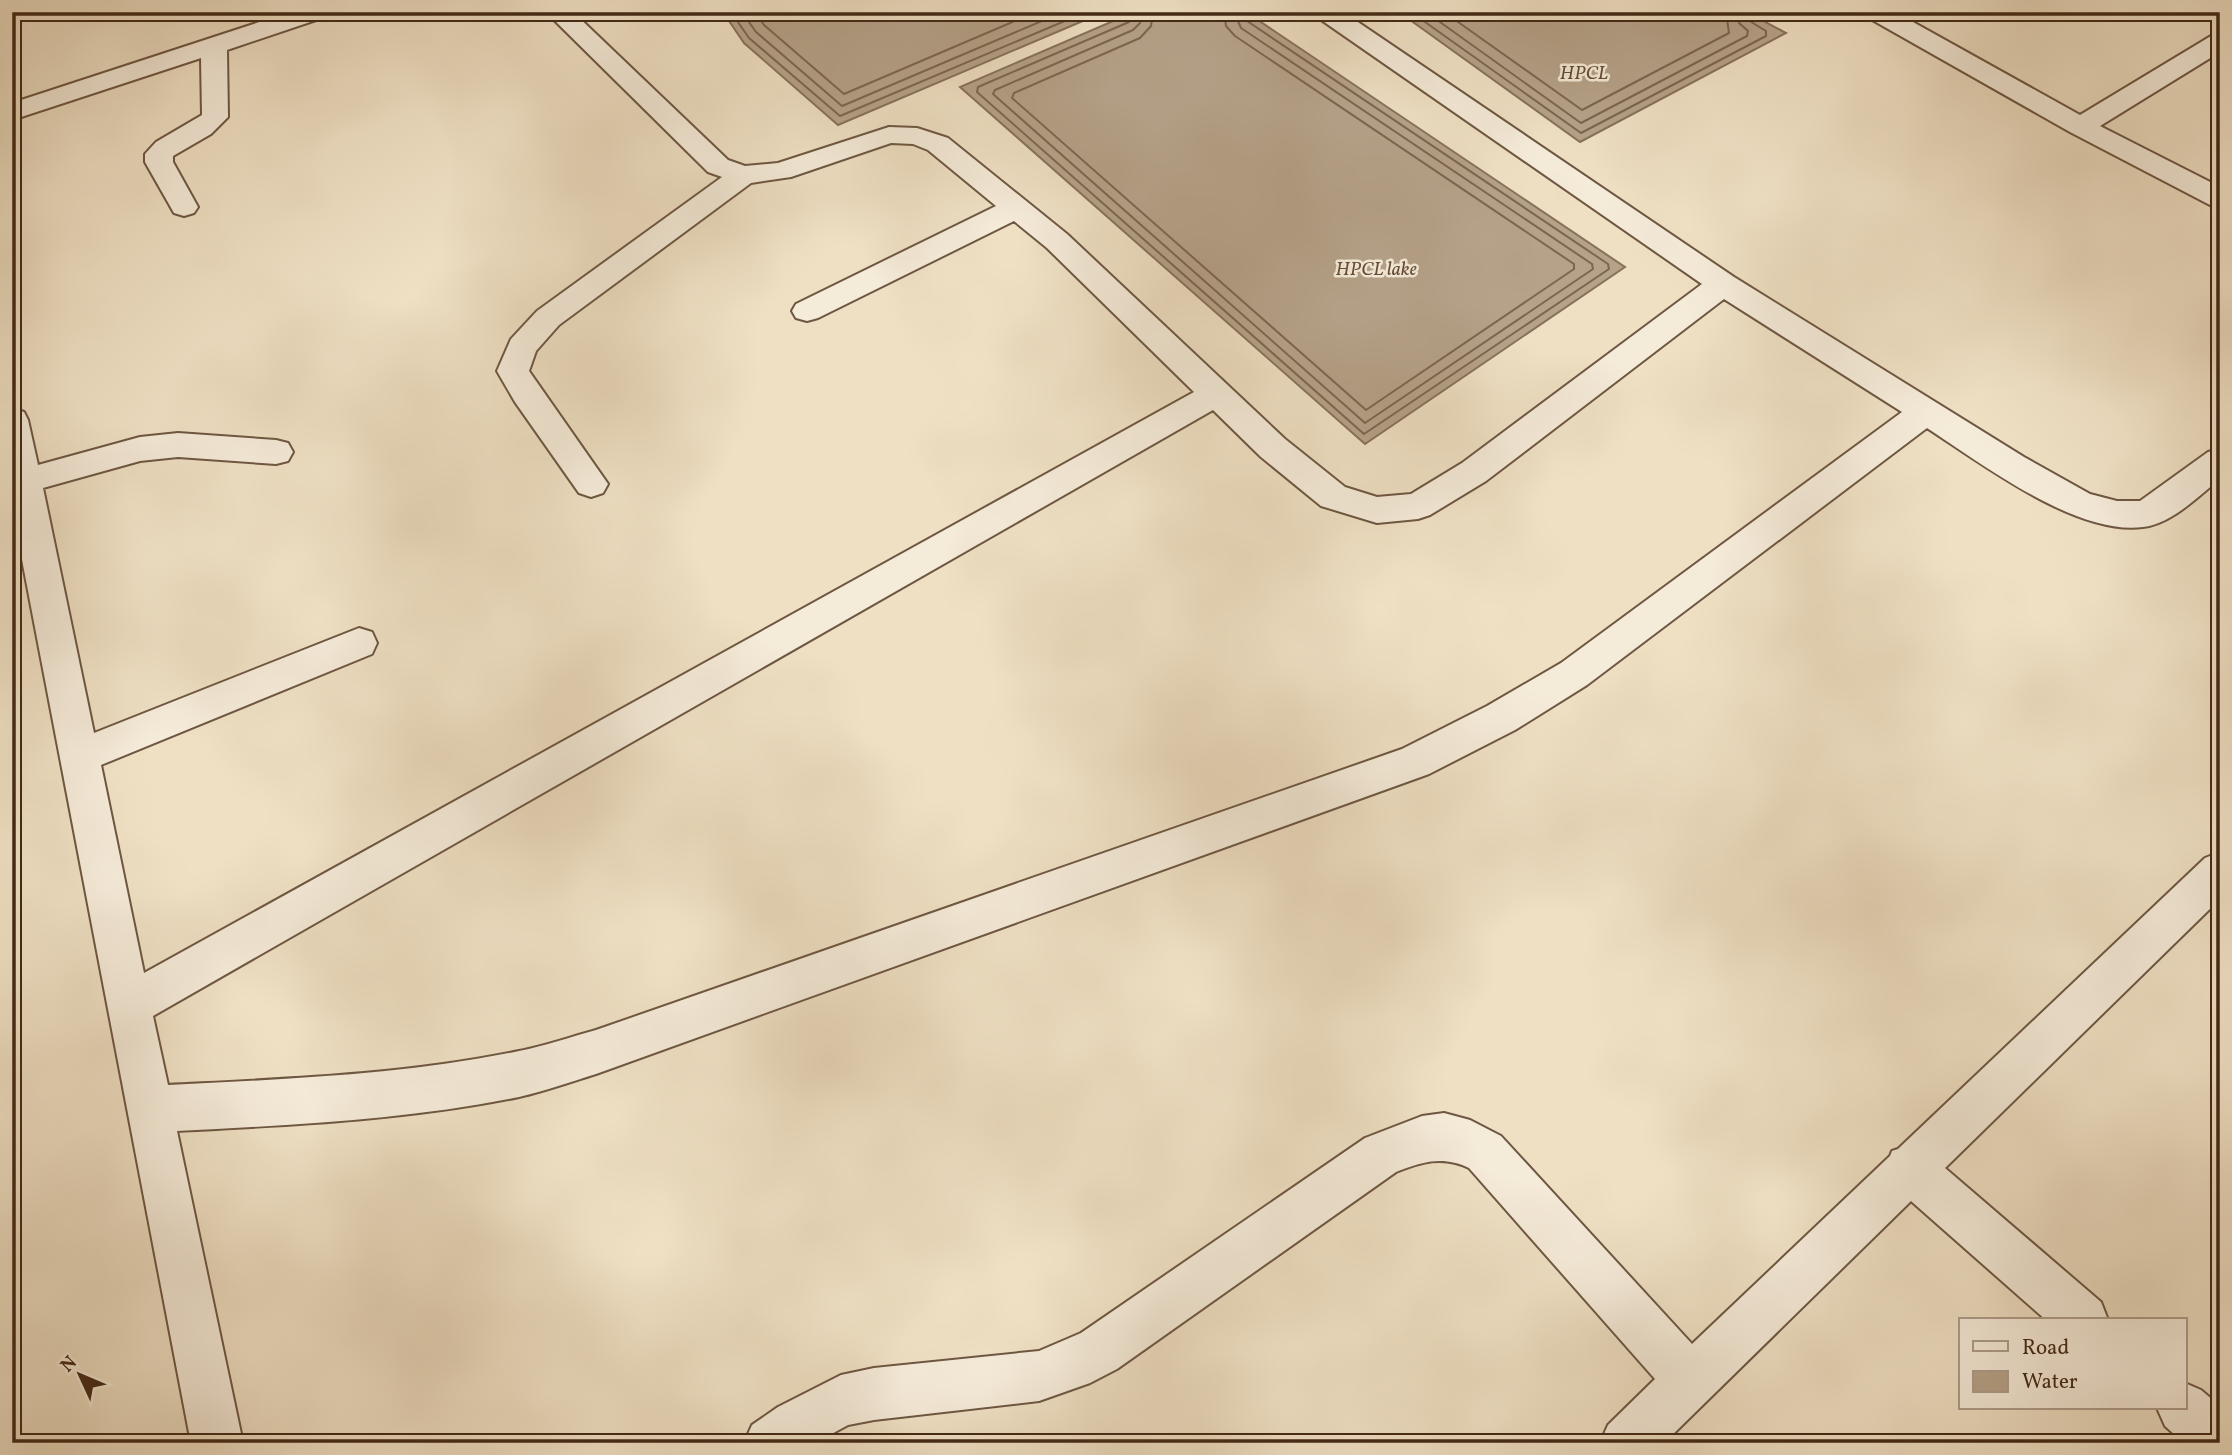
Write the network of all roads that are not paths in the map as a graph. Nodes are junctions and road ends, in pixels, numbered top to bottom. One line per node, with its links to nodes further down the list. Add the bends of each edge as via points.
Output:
1 (316, 12): 6 (lane)
2 (558, 12): 9 (lane, via 718,166)
3 (1326, 12): 13 (lane)
4 (1876, 12): 8 (lane)
5 (2220, 41): 8 (lane)
6 (214, 45): 7 (lane); 11 (lane, via 215,117 199,132 166,146 159,154)
7 (12, 112)
8 (2080, 126): 10 (lane)
9 (743, 175): 12 (lane, via 781,172 889,135 917,136 938,144); 21 (lane, via 548,318 522,347 513,371)
10 (2220, 199)
11 (184, 207)
12 (1016, 208): 14 (lane); 15 (lane)
13 (1723, 284): 15 (lane, via 1474,472 1418,506 1377,510 1333,497 1273,449); 16 (lane)
14 (807, 311)
15 (1216, 394): 25 (lane)
16 (1925, 412): 19 (lane, via 2047,487 2080,504 2117,514 2144,514 2162,505); 26 (lane, via 1574,674 1415,762 596,1052 520,1073 270,1104)
17 (12, 420): 20 (lane)
18 (276, 452): 20 (lane, via 178,445 140,449)
19 (2220, 461)
20 (24, 481): 23 (lane)
21 (590, 484)
22 (359, 643): 23 (lane)
23 (80, 756): 25 (lane)
24 (2220, 871): 27 (lane)
25 (130, 1005): 26 (lane)
26 (151, 1109): 32 (lane)
27 (1909, 1168): 28 (lane); 29 (lane)
28 (2081, 1318)
29 (1690, 1380): 33 (lane, via 1485,1152 1462,1138 1431,1136 1381,1154 1099,1351 1072,1365 1039,1376 841,1401); 34 (lane)
30 (2185, 1410): 31 (lane)
31 (2220, 1440)
32 (217, 1443)
33 (770, 1443)
34 (1626, 1443)

